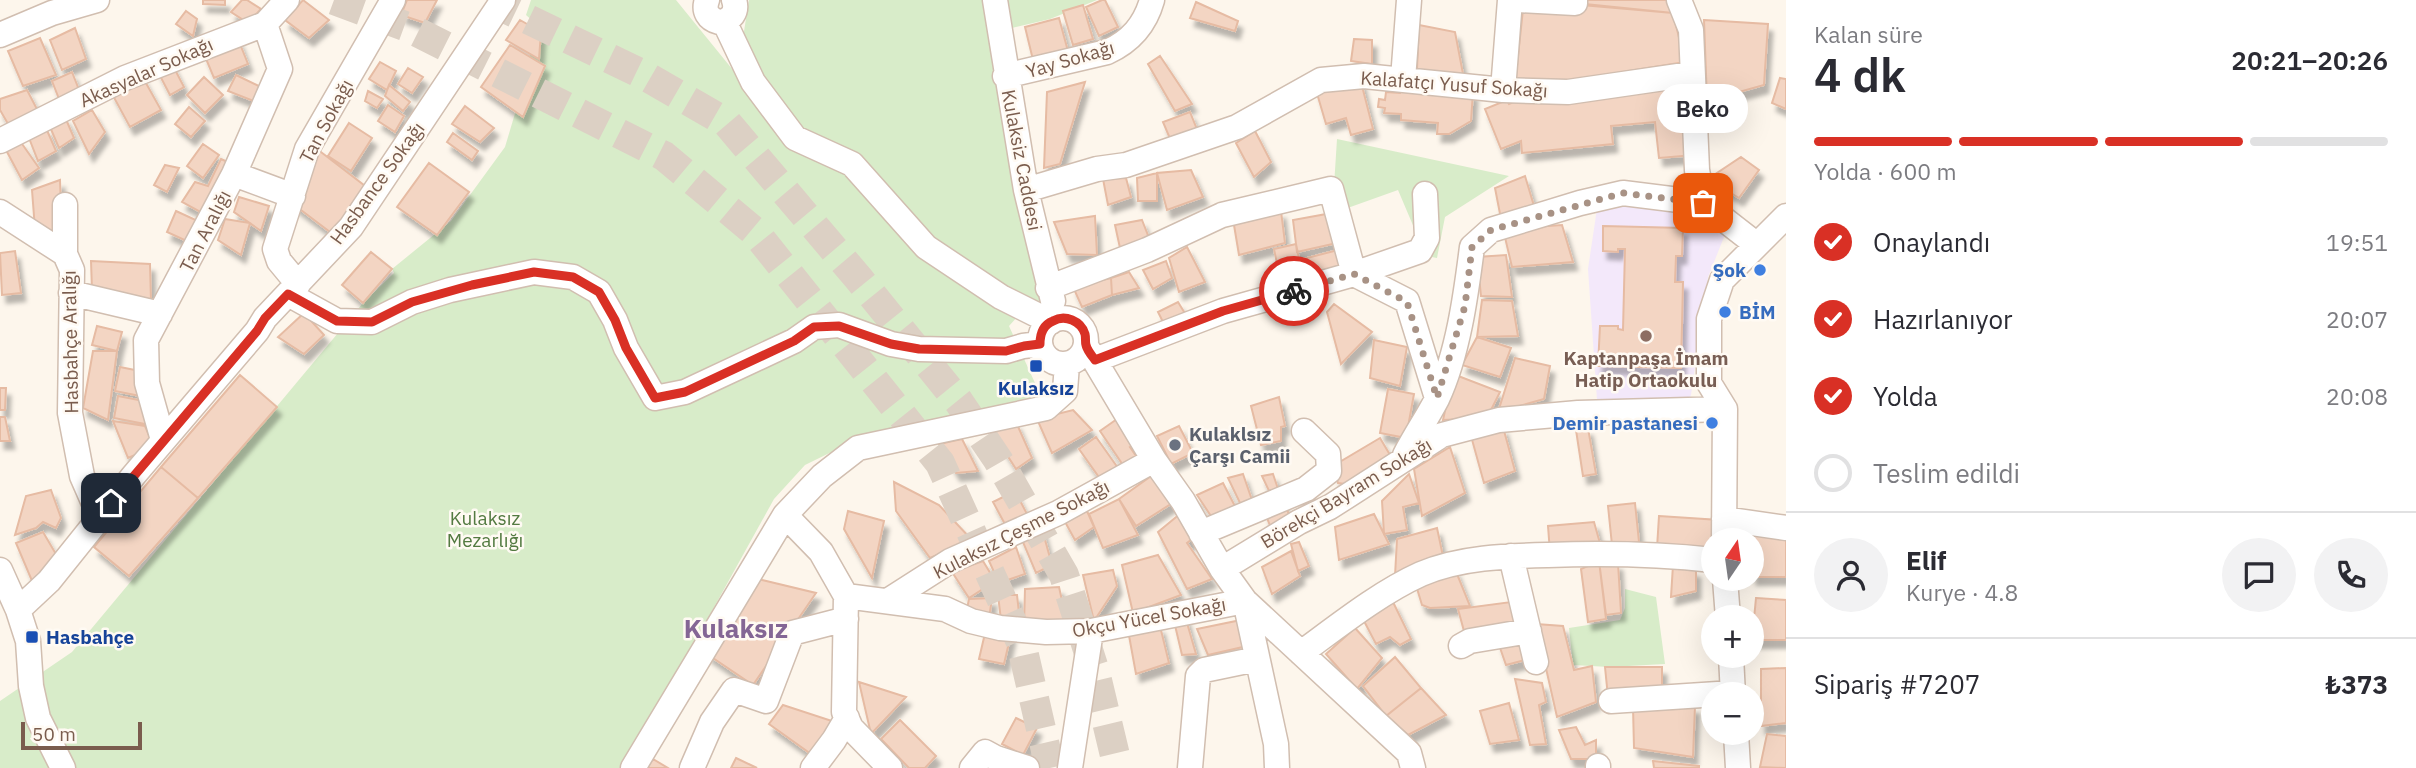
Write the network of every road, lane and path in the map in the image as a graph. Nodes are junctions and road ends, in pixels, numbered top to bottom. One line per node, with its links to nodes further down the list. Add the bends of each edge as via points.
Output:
1 (97, 0): 15 (street)
2 (287, 0): 14 (street, Akasyalar Sokağı)
3 (393, 0): 24 (street, Tan Sokağı, via 307,149)
4 (503, 0): 33 (street, Hasbance Sokağı, via 351,227)
5 (707, 0): 13 (street, via 706,10 714,20)
6 (995, 0): 17 (street, Kulaksiz Caddesi)
7 (1152, 0): 17 (street, Yay Sokağı, via 1138,30 1119,47)
8 (1409, 0): 18 (street)
9 (1510, 0): 19 (street)
10 (1518, 0): 11 (street)
11 (1575, 0)
12 (1679, 0): 16 (street, via 1691,30)
13 (729, 11): 36 (street, via 752,82 795,138 852,164 926,247 1001,297)
14 (265, 24): 20 (street, Akasyalar Sokağı, via 125,78); 21 (street, Tan Aralığı, via 280,69)
15 (0, 35)
16 (1692, 74): 19 (street, Kalafatçı Yusuf Sokağı, via 1568,92); 25 (street, via 1696,170)
17 (1006, 76): 22 (street, Kulaksiz Caddesi)
18 (1403, 79): 19 (street, Kalafatçı Yusuf Sokağı); 22 (street, Kalafatçı Yusuf Sokağı, via 1321,80 1237,127 1126,165)
19 (1503, 90)
20 (0, 141)
21 (234, 174): 24 (street); 35 (street, Tan Aralığı)
22 (1026, 190): 32 (street, Kulaksiz Caddesi)
23 (1425, 194): 31 (street, via 1427,238 1420,251)
24 (293, 196): 33 (street, Tan Sokağı, via 275,249)
25 (1703, 203): 29 (street); 40 (street, via 1623,193 1491,230 1472,247 1465,306)
26 (65, 205): 30 (street, Hasbahçe Aralığı)
27 (0, 212): 30 (street)
28 (1786, 216): 29 (street)
29 (1757, 245): 41 (street, via 1722,280 1709,319 1709,383)
30 (65, 254): 34 (street, Hasbahçe Aralığı, via 72,270)
31 (1354, 274): 32 (street, via 1331,189 1222,215); 38 (street); 40 (street, via 1407,302)
32 (1048, 288): 36 (street, Kulaksiz Caddesi)
33 (293, 289): 37 (street, via 337,321 372,322 412,302 472,285 534,272 573,277 599,292 655,398 685,392 794,341 814,327 839,326 919,349 1006,351); 43 (street, Hasbance Sokağı)
34 (71, 293): 35 (street); 47 (street, Hasbahçe Aralığı, via 70,413 82,476)
35 (160, 314): 43 (street, Tan Aralığı, via 146,340 146,351 147,383)
36 (1055, 320): 37 (street, via 1042,331); 38 (street, via 1067,318 1080,325)
37 (1040, 344): 39 (street, via 1053,362)
38 (1090, 353): 39 (street); 45 (street)
39 (1067, 364): 46 (street, via 1065,391 1046,408 858,448 822,476)
40 (1437, 398): 44 (street)
41 (1725, 409): 44 (street, Börekçi Bayram Sokağı, via 1499,420 1442,435); 48 (street)
42 (1304, 431): 51 (street, via 1328,454 1329,471 1306,489)
43 (163, 440): 47 (street, Hasbance Sokağı)
44 (1404, 457): 54 (street, Börekçi Bayram Sokağı, via 1330,507)
45 (1154, 460): 51 (street); 56 (street, Kulaksız Çeşme Sokağı, via 1058,513 950,561)
46 (785, 515): 58 (street, via 821,552); 72 (street)
47 (100, 517): 59 (street, Hasbance Sokağı, via 49,581)
48 (1724, 528)
49 (1786, 528): 50 (street)
50 (1764, 529)
51 (1201, 533): 54 (street)
52 (1511, 556): 53 (street, via 1661,554); 62 (street); 65 (street, via 1422,573)
53 (1701, 559)
54 (1222, 569): 57 (street)
55 (0, 570): 59 (street)
56 (889, 600): 58 (street, Okçu Yücel Sokağı); 61 (street, Okçu Yücel Sokağı, via 945,609 1000,628)
57 (1244, 601): 60 (street); 61 (street, Okçu Yücel Sokağı); 64 (street)
58 (846, 607): 69 (street); 73 (street, Okçu Yücel Sokağı, via 792,633 766,701 734,690 712,722)
59 (18, 610): 71 (street, via 28,641 38,718)
60 (1276, 630): 64 (street); 65 (street)
61 (1091, 631): 78 (street)
62 (1529, 631): 63 (street); 66 (street)
63 (1461, 646)
64 (1256, 652): 79 (street, via 1198,676); 80 (street)
65 (1301, 653): 81 (street, via 1409,753)
66 (1536, 662)
67 (1701, 696): 68 (street)
68 (1611, 701)
69 (847, 718): 74 (street); 75 (street)
70 (1737, 745): 82 (street)
71 (63, 768)
72 (633, 768)
73 (692, 768)
74 (813, 768)
75 (890, 768)
76 (972, 768): 77 (street, via 985,752)
77 (1027, 768)
78 (1070, 768)
79 (1190, 768)
80 (1277, 768)
81 (1413, 768)
82 (1738, 768)

